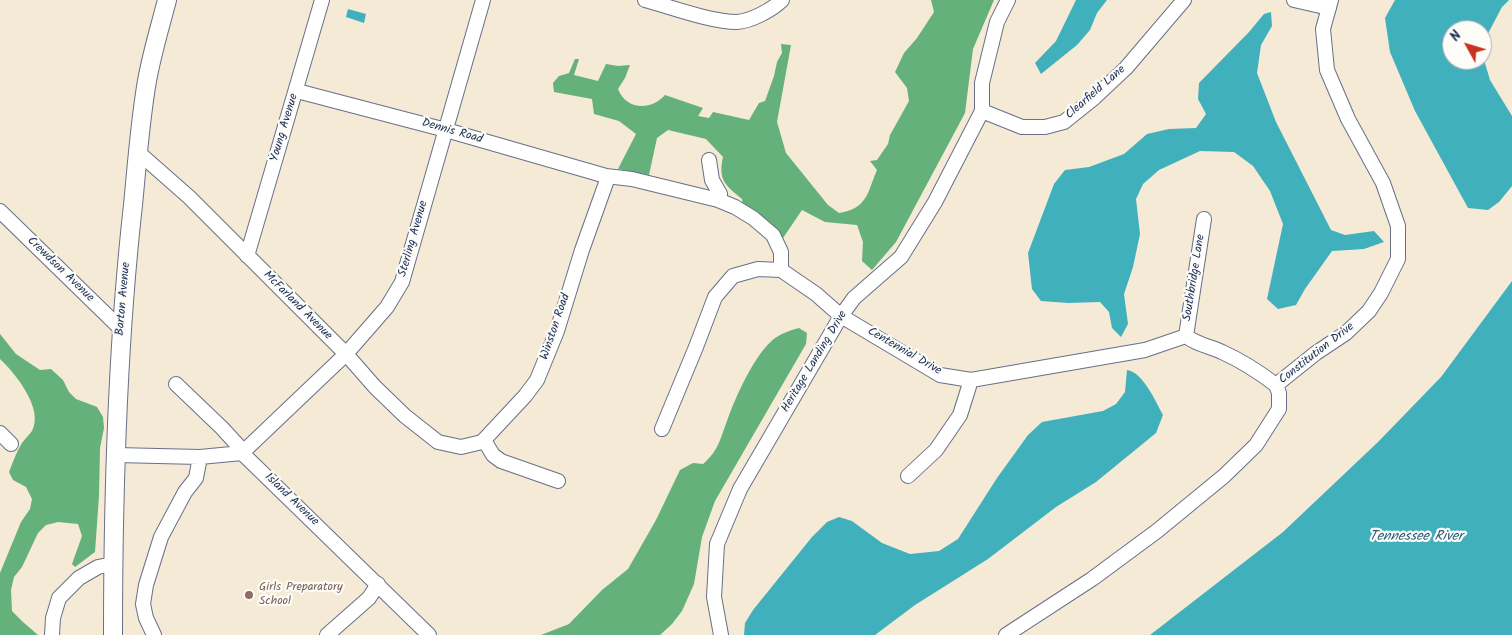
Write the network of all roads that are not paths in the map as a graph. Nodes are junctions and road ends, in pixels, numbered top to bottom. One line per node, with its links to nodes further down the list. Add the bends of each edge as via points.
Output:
1 (167, 0): 13 (main road, Barton Avenue, via 147,82)
2 (322, 0): 10 (street, Young Avenue)
3 (483, 0): 12 (street, Sterling Avenue)
4 (645, 0): 5 (street, via 723,21 739,22 776,6)
5 (782, 0)
6 (1008, 0): 11 (street, Heritage Landing Drive, via 997,22 982,83)
7 (1184, 0): 11 (street, Clearfield Lane, via 1126,68 1064,122 1045,127 1022,127)
8 (1294, 0): 9 (street)
9 (1330, 4): 27 (street, Constitution Drive, via 1323,28 1328,70 1348,119 1383,183 1398,226 1398,259 1369,311 1346,334)
10 (297, 90): 12 (street, Dennis Road); 19 (street, Young Avenue)
11 (982, 111): 21 (street, Heritage Landing Drive, via 935,202 901,258 854,298)
12 (446, 130): 15 (street, Dennis Road); 24 (street, Sterling Avenue, via 402,282 387,307)
13 (139, 153): 19 (street, McFarland Avenue, via 189,197); 22 (main road, Barton Avenue)
14 (709, 160): 16 (street, via 712,180 720,194)
15 (606, 176): 16 (street, Dennis Road, via 632,179); 30 (street, Winston Road, via 557,331 538,380)
16 (718, 200): 20 (street, Dennis Road, via 753,218 773,235 781,252)
17 (0, 211): 22 (street, Crewdson Avenue)
18 (1204, 218): 23 (street, Southbridge Lane)
19 (247, 256): 24 (street, McFarland Avenue)
20 (781, 270): 21 (street, Centennial Drive); 28 (street, via 758,269 733,276 715,296)
21 (841, 316): 25 (street, Centennial Drive, via 940,374); 47 (street, Heritage Landing Drive, via 740,489 717,544 714,596)
22 (121, 328): 34 (main road, Barton Avenue)
23 (1186, 336): 25 (street, Centennial Drive, via 1145,350); 27 (street, via 1192,342 1221,351 1255,368)
24 (346, 354): 32 (street, McFarland Avenue, via 405,416 438,442); 33 (street, Sterling Avenue)
25 (971, 380): 36 (street, via 960,415 936,450)
26 (176, 384): 33 (street, Island Avenue)
27 (1276, 385): 48 (street, Constitution Drive, via 1279,408 1256,444 1224,476 1092,579)
28 (662, 429)
29 (0, 433): 31 (street)
30 (484, 440): 32 (street, Winston Road); 37 (street, via 501,461)
31 (11, 444)
32 (461, 448)
33 (243, 452): 35 (street); 39 (street, Island Avenue)
34 (116, 455): 35 (street); 38 (main road, Barton Avenue)
35 (200, 456): 44 (street, via 196,478 161,537 146,585 144,611)
36 (908, 476)
37 (558, 481)
38 (113, 564): 40 (main road, Barton Avenue); 41 (street, via 98,566 78,578 59,598)
39 (378, 584): 45 (street, via 369,598); 46 (street, Island Avenue)
40 (113, 602): 42 (main road, Barton Avenue); 43 (main road, Barton Avenue)
41 (52, 635)
42 (113, 635)
43 (118, 635)
44 (154, 635)
45 (327, 635)
46 (429, 635)
47 (721, 635)
48 (1006, 635)

